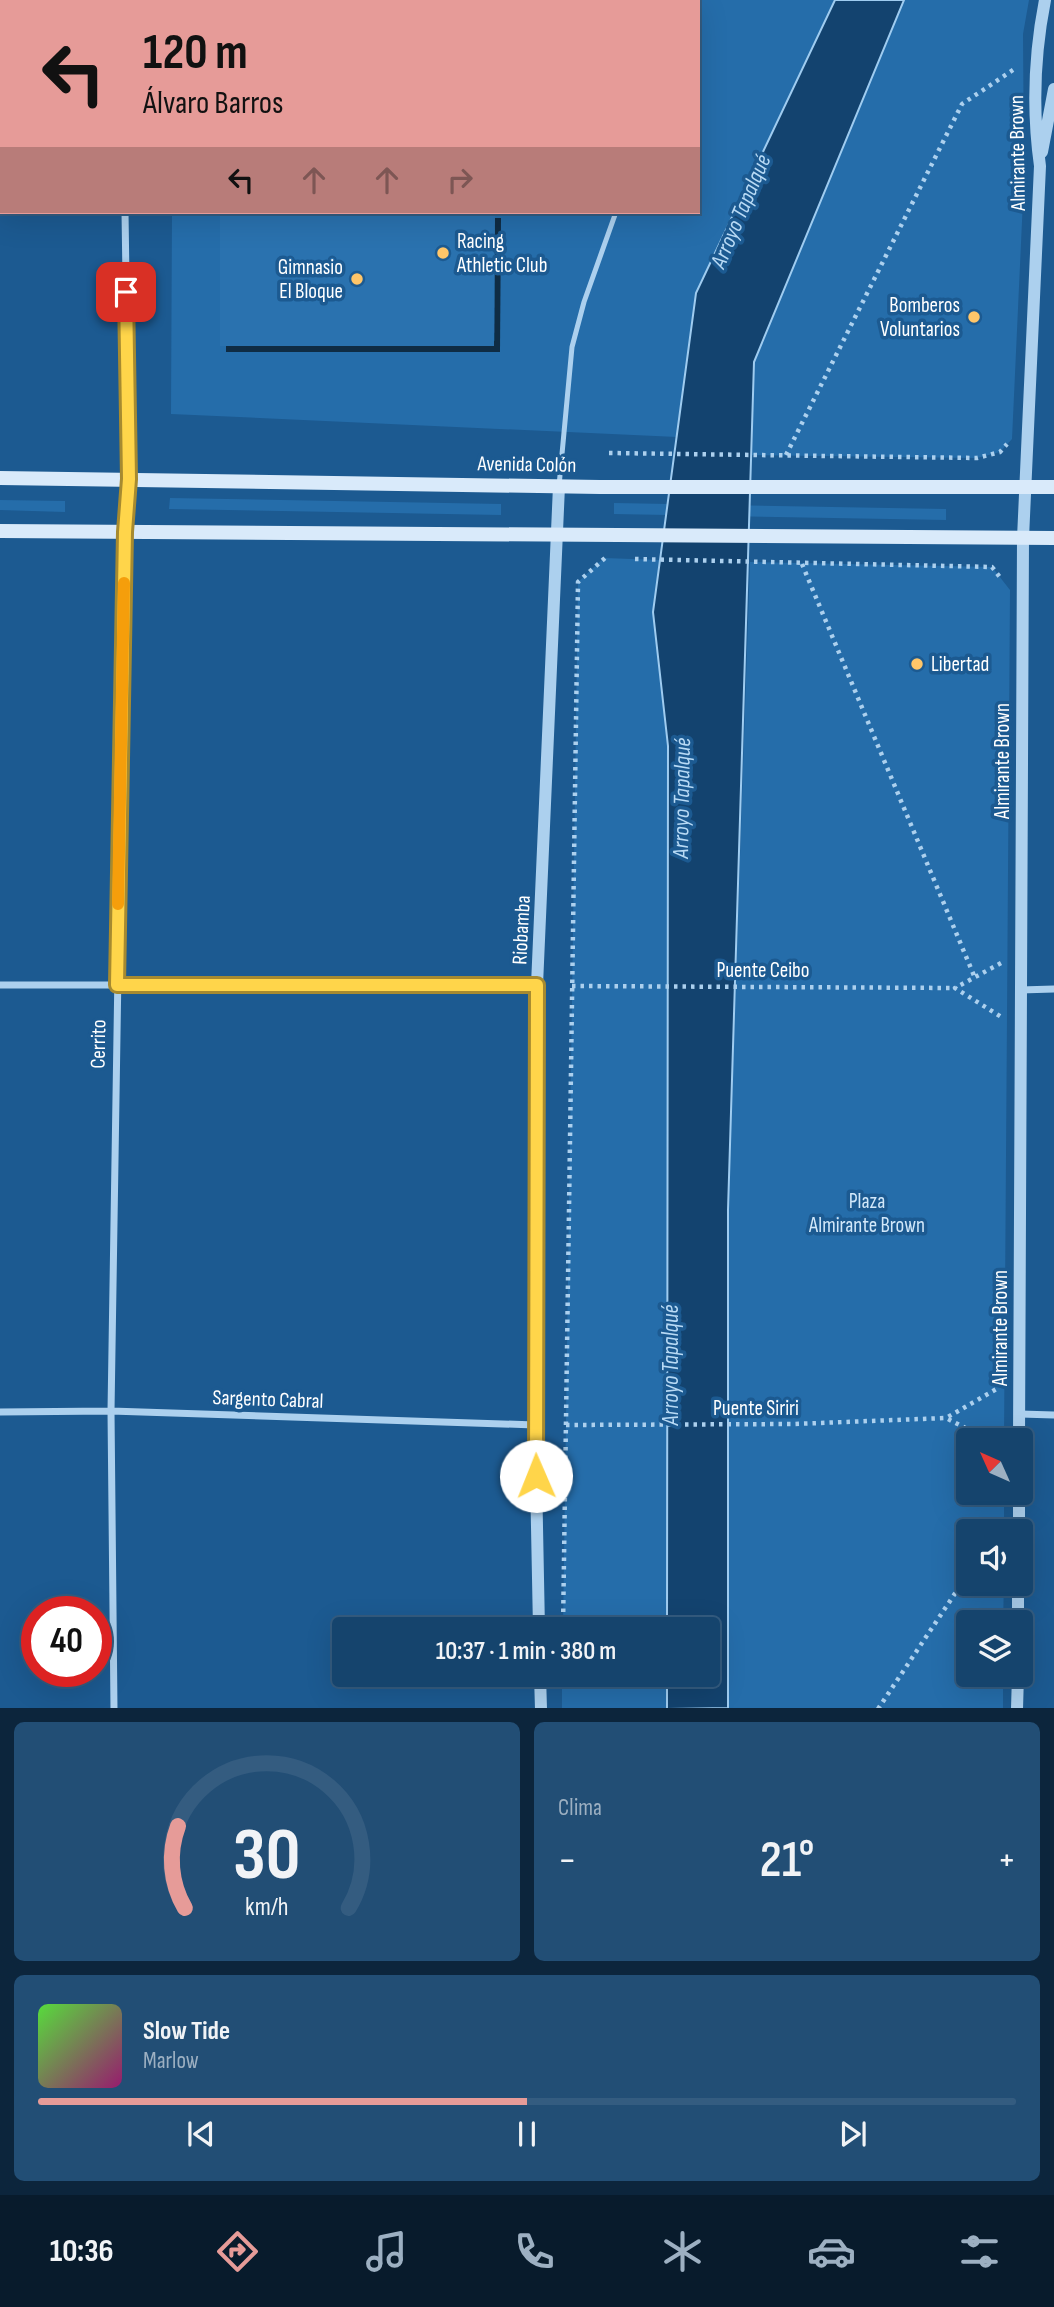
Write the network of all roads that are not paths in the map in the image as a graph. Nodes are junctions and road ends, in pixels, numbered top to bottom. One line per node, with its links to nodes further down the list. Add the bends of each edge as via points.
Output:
1 (1045, 0): 3 (street, Almirante Brown, via 1033,114)
2 (1054, 89): 3 (street)
3 (1040, 166): 9 (street, Almirante Brown)
4 (125, 214): 7 (street, Cerrito)
5 (615, 214): 8 (lane, via 572,347)
6 (0, 478): 7 (main road, Avenida Colón)
7 (129, 479): 8 (main road, Avenida Colón); 12 (street, Cerrito)
8 (559, 485): 9 (main road, Avenida Colón); 13 (street, Riobamba)
9 (1024, 486): 10 (main road, Avenida Colón); 14 (street, Almirante Brown)
10 (1054, 486)
11 (0, 531): 12 (main road)
12 (125, 532): 13 (main road); 17 (street, Cerrito)
13 (559, 534): 14 (main road); 18 (street, Riobamba)
14 (1023, 538): 15 (main road); 19 (street, Almirante Brown)
15 (1054, 538)
16 (0, 985): 17 (street)
17 (117, 985): 18 (street); 21 (street, Cerrito)
18 (537, 985): 25 (street, Riobamba)
19 (1020, 989): 20 (street); 23 (street, Almirante Brown)
20 (1054, 989)
21 (111, 1411): 22 (street, Sargento Cabral); 25 (street, Sargento Cabral); 30 (street, Cerrito)
22 (0, 1412)
23 (1020, 1415): 24 (street); 26 (street, Almirante Brown)
24 (1054, 1415)
25 (535, 1425): 27 (street, Riobamba)
26 (1019, 1428)
27 (539, 1617)
28 (540, 1687): 31 (street)
29 (1018, 1687): 32 (street)
30 (114, 1708)
31 (541, 1708)
32 (1017, 1708)

